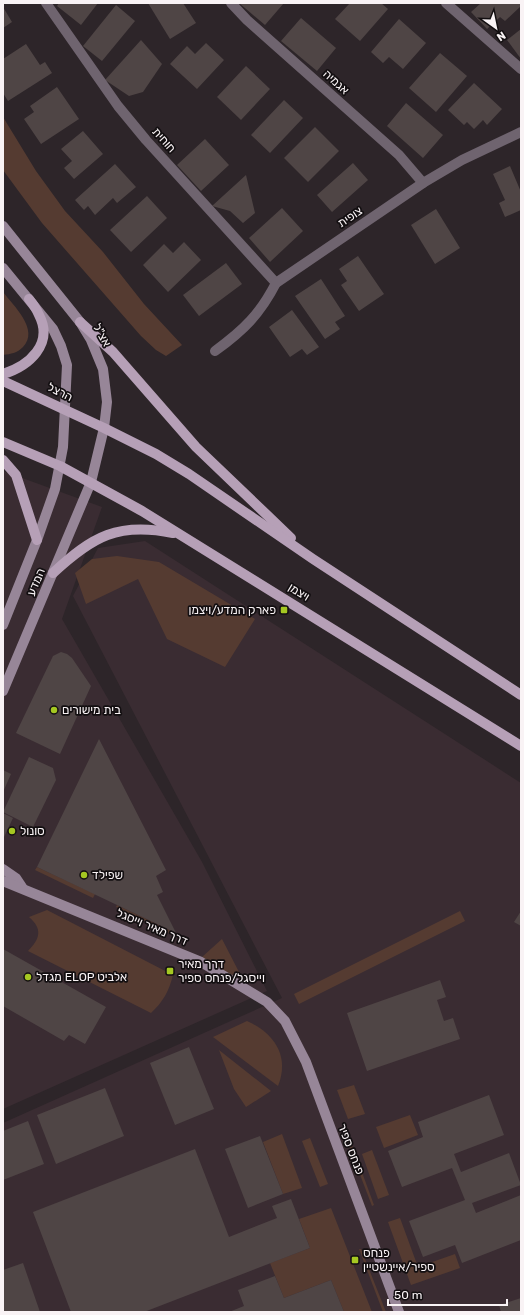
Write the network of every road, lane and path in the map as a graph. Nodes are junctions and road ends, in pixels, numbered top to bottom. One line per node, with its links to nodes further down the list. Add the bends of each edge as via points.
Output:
1 (46, 3): 9 (street, חוחית, via 118,106)
2 (231, 3): 6 (street, אגמיה, via 399,155)
3 (446, 3): 4 (street)
4 (521, 69)
5 (521, 132): 6 (street, צופית, via 462,160)
6 (423, 183): 9 (street, צופית)
7 (3, 226): 11 (main road, אצ"ל)
8 (3, 268): 10 (main road)
9 (276, 283): 12 (street, צופית, via 268,299 249,324)
10 (29, 299): 13 (main road, via 40,315 43,341 29,362); 15 (main road, via 53,329 65,355)
11 (80, 322): 16 (main road, אצ"ל, via 99,355 103,369 107,402); 23 (main road, via 113,352 196,447)
12 (216, 351)
13 (3, 374)
14 (3, 381): 15 (main road, הרצל)
15 (65, 410): 16 (main road, הרצל); 19 (main road, המדע)
16 (104, 428): 20 (main road, אצ"ל); 23 (main road, via 189,474)
17 (3, 442): 19 (main road)
18 (3, 460): 22 (main road, via 16,475)
19 (60, 466): 20 (main road, ויצמן); 22 (main road, המדע, via 55,489)
20 (91, 482): 21 (main road, ויצמן); 24 (main road, המדע)
21 (179, 534): 24 (main road, via 139,529 106,534 75,552); 28 (main road, ויצמן)
22 (37, 540): 25 (main road, המדע)
23 (313, 559): 27 (main road)
24 (53, 573): 26 (main road, המדע)
25 (3, 625)
26 (3, 691)
27 (521, 695)
28 (521, 746)
29 (3, 869): 31 (main road, דרך מאיר וייסגל, via 16,878)
30 (3, 881): 31 (main road, דרך מאיר וייסגל)
31 (22, 887): 32 (main road, דרך מאיר וייסגל, via 201,962)
32 (267, 1002): 33 (main road, פנחס ספיר, via 285,1021 306,1062)
33 (399, 1312)

